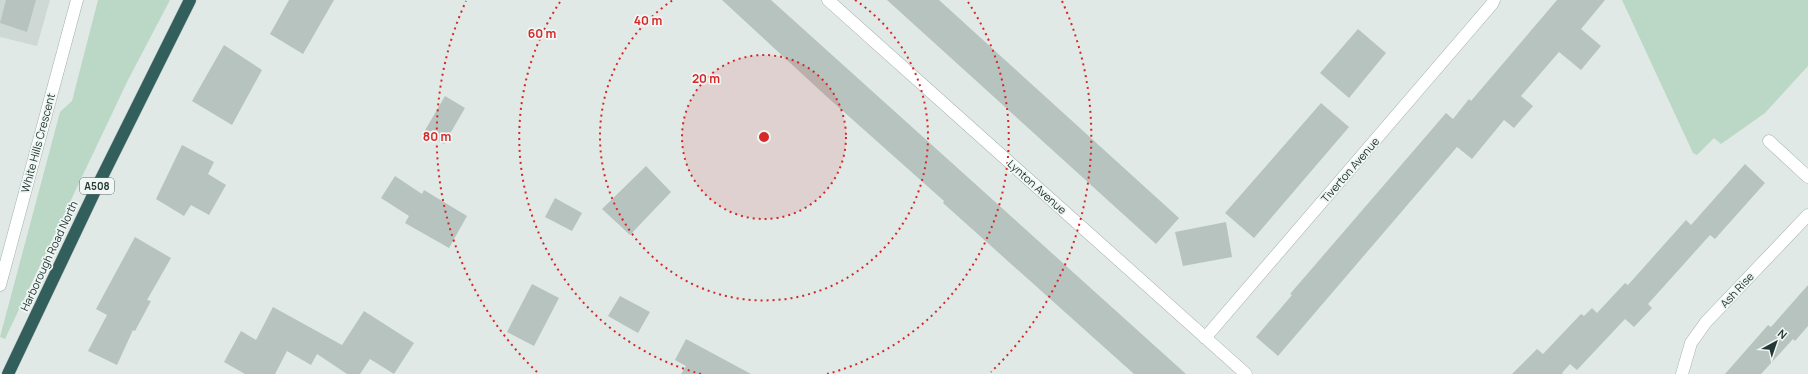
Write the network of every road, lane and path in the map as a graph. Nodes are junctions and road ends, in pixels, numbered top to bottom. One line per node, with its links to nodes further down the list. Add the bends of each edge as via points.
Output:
1 (77, 0): 8 (street, White Hills Crescent)
2 (190, 0): 10 (highway, Harborough Road North / A508)
3 (828, 0): 9 (street, Lynton Avenue)
4 (1494, 0): 9 (street, Tiverton Avenue)
5 (1769, 141): 6 (street)
6 (1808, 177)
7 (1808, 215): 12 (street, Ash Rise, via 1706,322 1691,343)
8 (1, 280)
9 (1206, 338): 11 (street, Lynton Avenue)
10 (8, 374)
11 (1246, 374)
12 (1682, 374)

